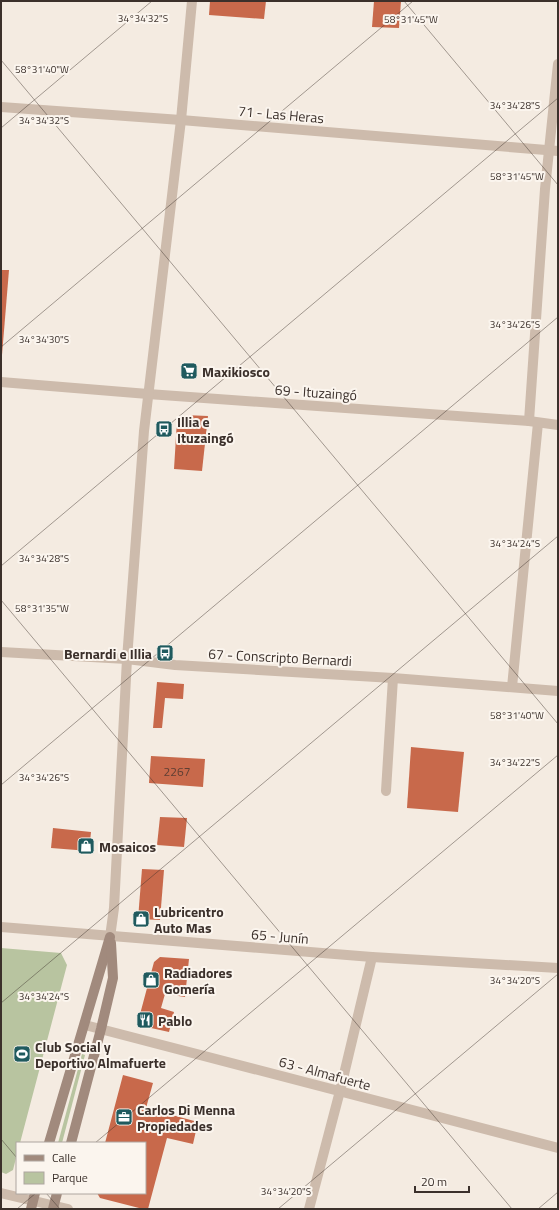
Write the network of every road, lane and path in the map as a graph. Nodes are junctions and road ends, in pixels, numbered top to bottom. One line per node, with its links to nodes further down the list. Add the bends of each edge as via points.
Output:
1 (192, 1): 4 (street)
2 (558, 64): 5 (street)
3 (1, 107): 4 (street, 71 - Las Heras)
4 (181, 120): 5 (street, 71 - Las Heras); 7 (street)
5 (554, 151): 8 (street)
6 (1, 382): 7 (street, 69 - Ituzaingó)
7 (148, 394): 8 (street, 69 - Ituzaingó); 11 (street)
8 (533, 422): 9 (street, 69 - Ituzaingó); 13 (street)
9 (558, 425)
10 (1, 652): 11 (street, 67 - Conscripto Bernardi)
11 (127, 660): 12 (street, 67 - Conscripto Bernardi); 17 (street, via 114,908)
12 (393, 678): 13 (street, 67 - Conscripto Bernardi); 15 (street)
13 (512, 687): 14 (street, 67 - Conscripto Bernardi)
14 (558, 691)
15 (386, 791)
16 (1, 927): 17 (street, 65 - Junín)
17 (110, 937): 18 (street, 65 - Junín); 20 (main road); 21 (main road, via 114,978)
18 (372, 958): 19 (street, 65 - Junín); 22 (street)
19 (558, 968)
20 (85, 1025): 21 (street, 63 - Almafuerte); 23 (main road)
21 (101, 1029): 22 (street, 63 - Almafuerte); 24 (main road)
22 (340, 1091): 25 (street, 63 - Almafuerte); 31 (street)
23 (49, 1142)
24 (71, 1142)
25 (558, 1148)
26 (1, 1193): 28 (street)
27 (58, 1194): 29 (main road)
28 (33, 1201): 29 (street)
29 (54, 1207): 30 (street)
30 (68, 1209)
31 (309, 1209)

